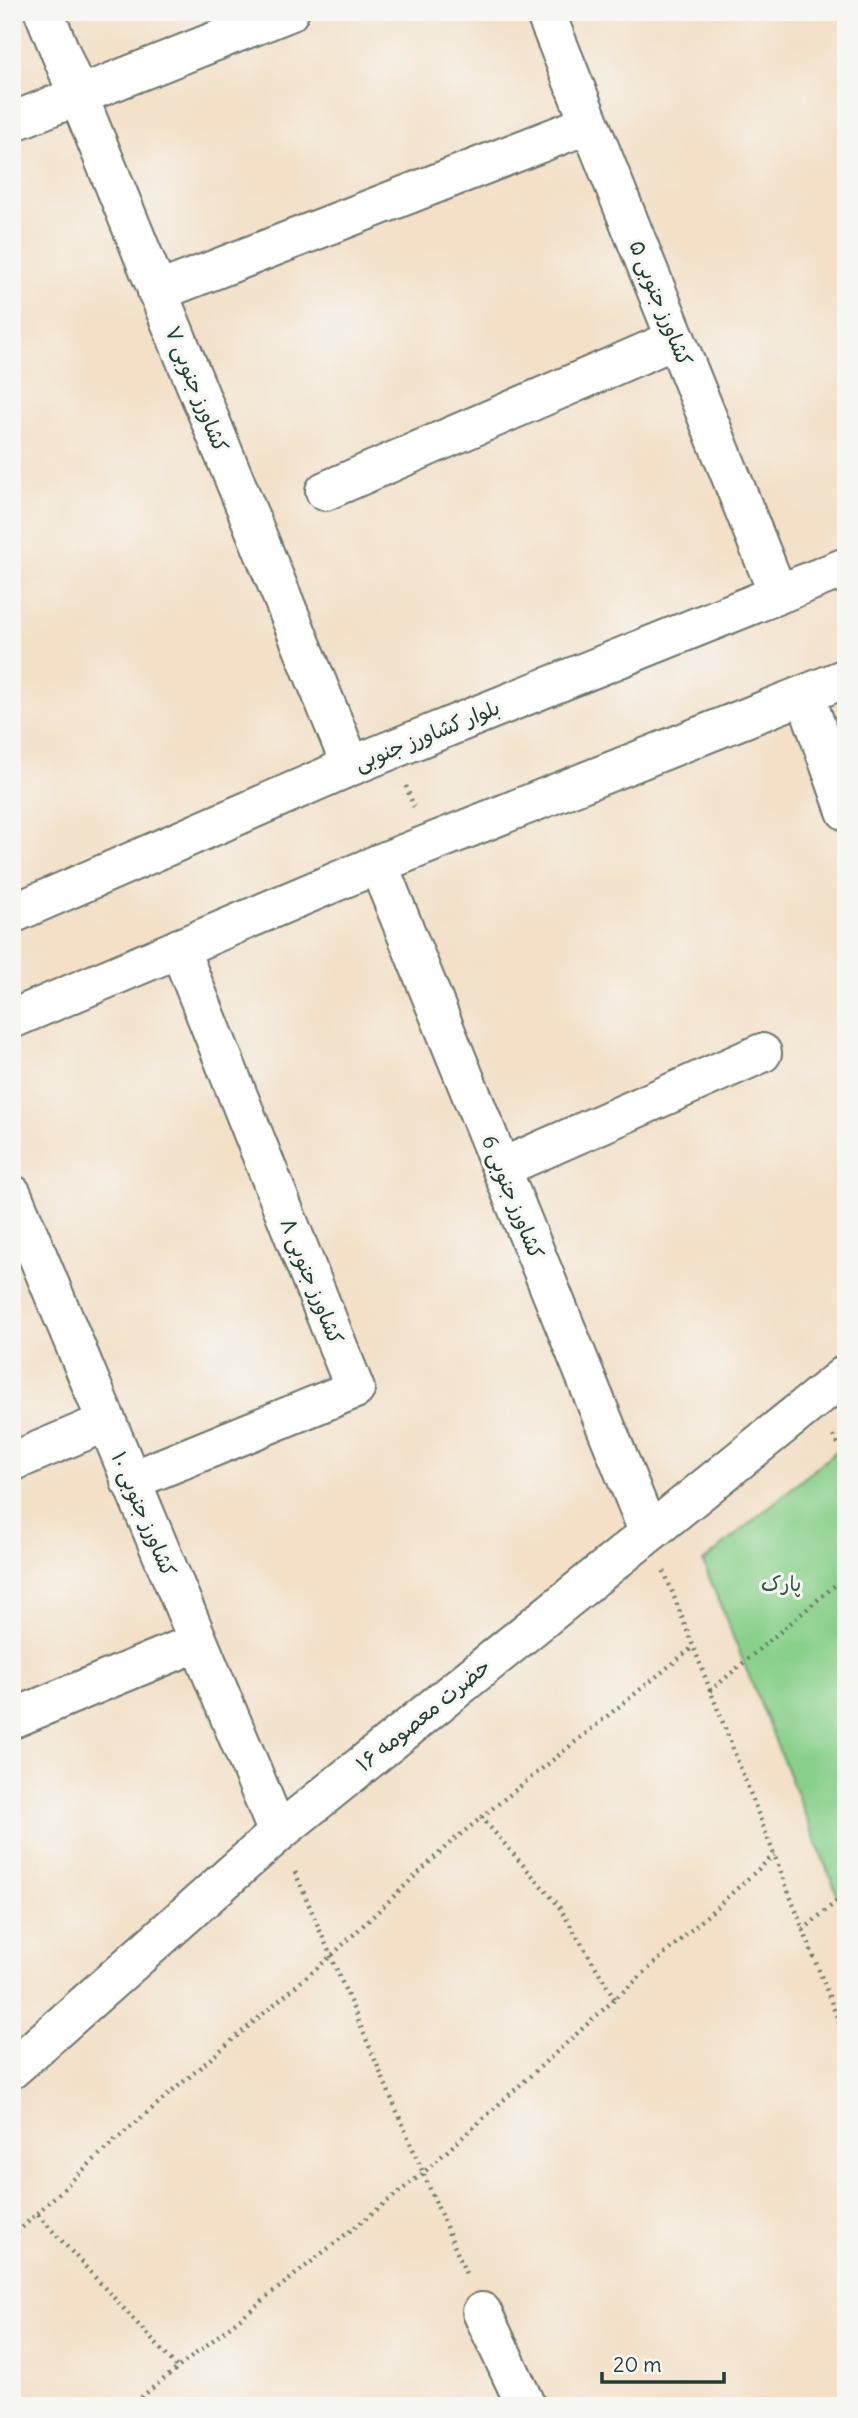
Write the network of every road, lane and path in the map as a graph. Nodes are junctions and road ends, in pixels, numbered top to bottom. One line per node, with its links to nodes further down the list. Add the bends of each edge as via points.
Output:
1 (44, 12): 4 (street, کشاورز جنوبی ۷)
2 (289, 12): 4 (street)
3 (545, 12): 6 (street, کشاورز جنوبی ۵)
4 (78, 98): 5 (street); 7 (street, کشاورز جنوبی ۷)
5 (12, 122)
6 (589, 124): 7 (street); 8 (street, کشاورز جنوبی ۵)
7 (157, 292): 15 (street, کشاورز جنوبی ۷)
8 (676, 339): 9 (street); 11 (street, کشاورز جنوبی ۵)
9 (325, 491)
10 (846, 567): 11 (street, بلوار کشاورز جنوبی)
11 (778, 594): 14 (street, بلوار کشاورز جنوبی)
12 (846, 678): 13 (street)
13 (805, 695): 16 (street); 17 (street)
14 (393, 749): 15 (street, بلوار کشاورز جنوبی); 17 (path)
15 (351, 766): 19 (street, بلوار کشاورز جنوبی)
16 (846, 811)
17 (428, 844): 18 (street)
18 (378, 864): 20 (street); 23 (street, کشاورز جنوبی 6)
19 (12, 914)
20 (179, 948): 21 (street); 29 (street, کشاورز جنوبی ۸, via 355,1390)
21 (12, 1019)
22 (762, 1054): 23 (street)
23 (501, 1168): 30 (street, کشاورز جنوبی 6)
24 (12, 1194): 25 (street, کشاورز جنوبی ۱۰)
25 (20, 1236): 27 (street, کشاورز جنوبی ۱۰)
26 (846, 1374): 30 (street, حضرت معصومه ۱۶)
27 (106, 1422): 28 (street); 29 (street, کشاورز جنوبی ۱۰)
28 (12, 1462)
29 (130, 1481): 32 (street, کشاورز جنوبی ۱۰)
30 (649, 1531): 33 (path); 37 (street, حضرت معصومه ۱۶)
31 (846, 1576): 34 (path)
32 (198, 1642): 35 (street); 37 (street, کشاورز جنوبی ۱۰)
33 (693, 1647): 34 (path); 36 (path)
34 (710, 1691): 38 (path)
35 (12, 1719)
36 (481, 1816): 41 (path); 42 (path, via 558,1905)
37 (278, 1833): 41 (path); 44 (street, حضرت معصومه ۱۶)
38 (774, 1855): 40 (path); 42 (path)
39 (846, 1893): 40 (path)
40 (803, 1930): 43 (path)
41 (331, 1956): 45 (path); 46 (path, via 114,2141)
42 (615, 1999): 45 (path)
43 (846, 2040)
44 (12, 2069)
45 (423, 2173): 48 (path); 49 (path)
46 (38, 2215): 47 (path); 49 (path)
47 (12, 2237)
48 (482, 2312): 51 (street)
49 (178, 2368): 50 (path)
50 (130, 2406)
51 (526, 2406)

